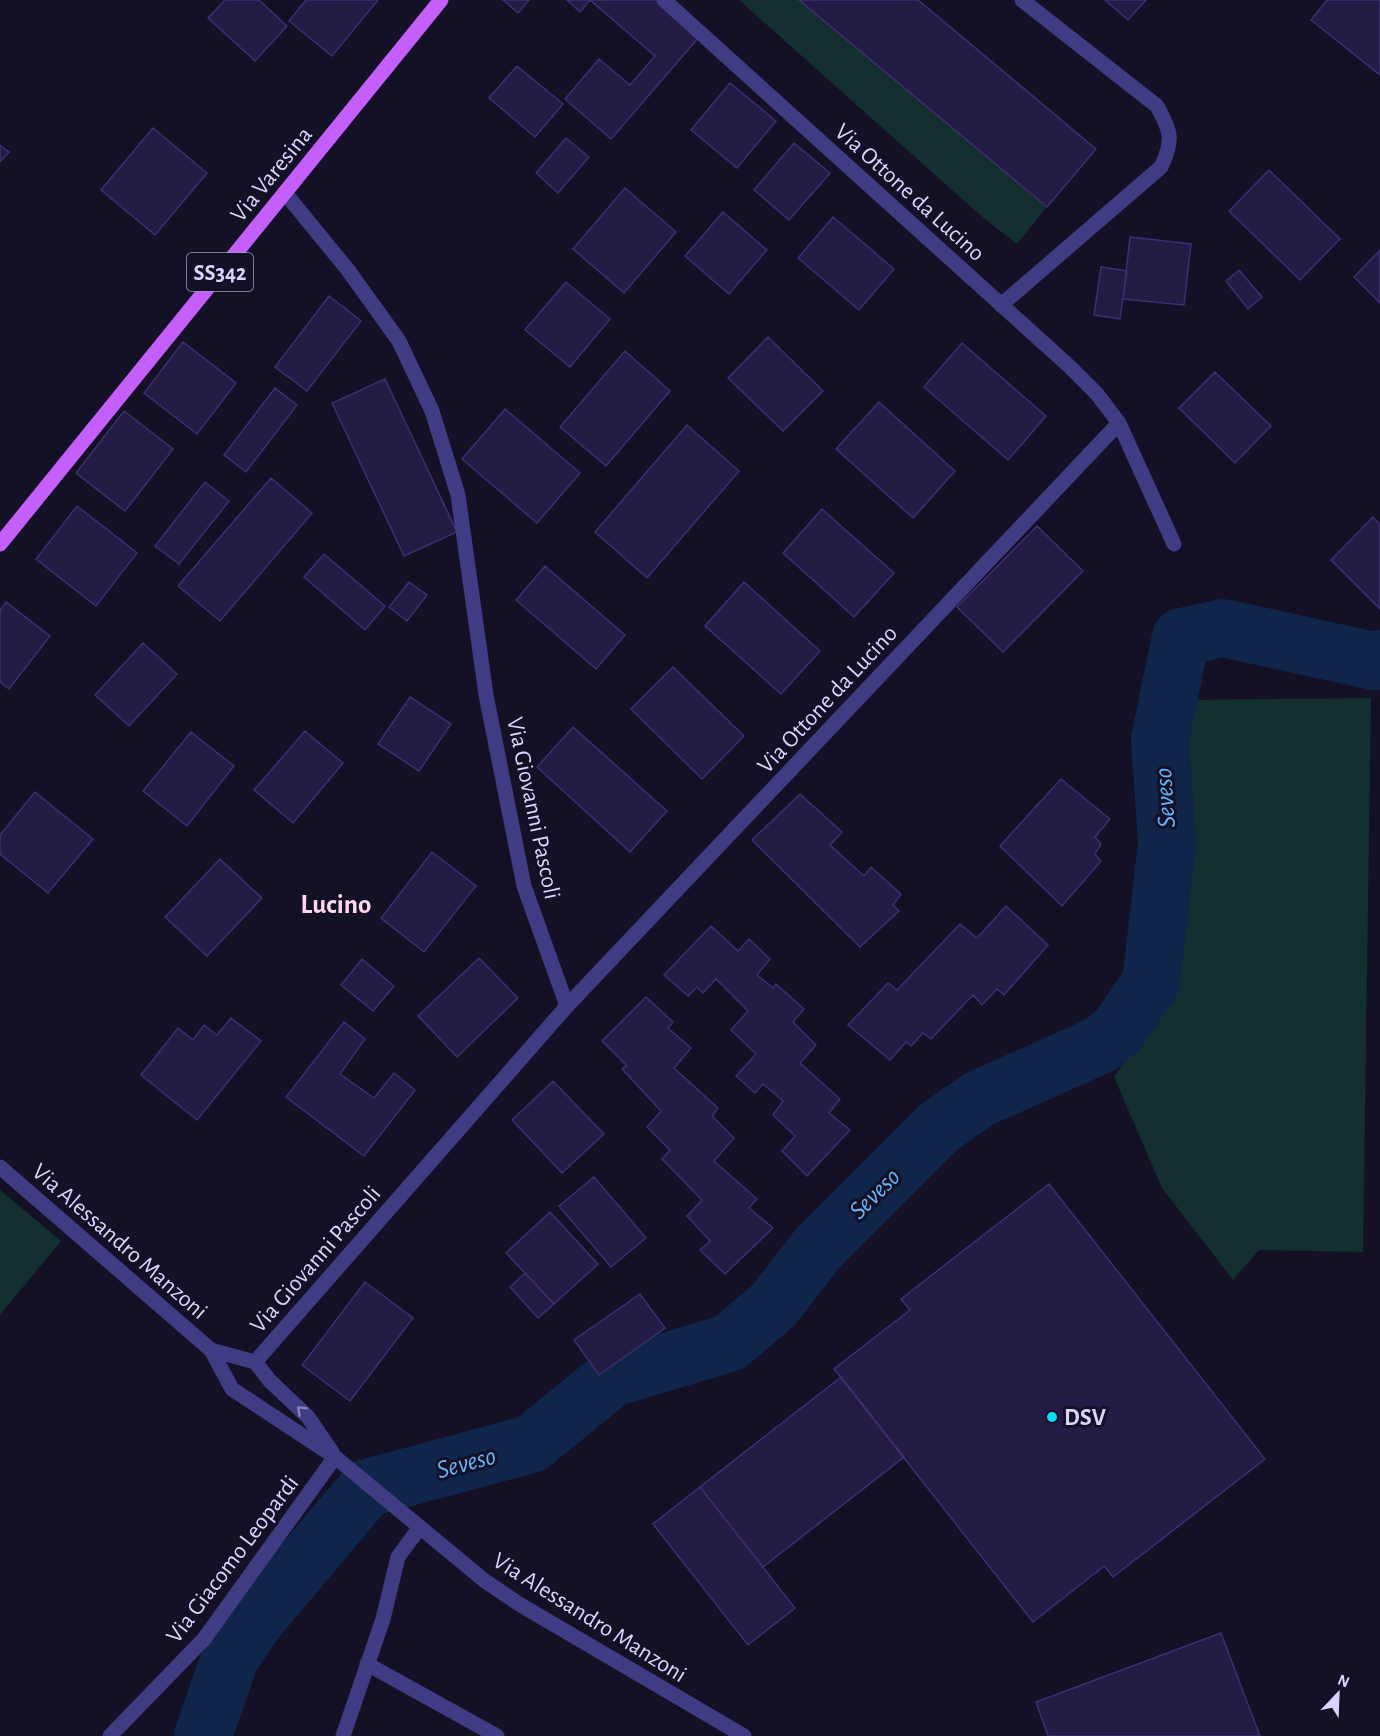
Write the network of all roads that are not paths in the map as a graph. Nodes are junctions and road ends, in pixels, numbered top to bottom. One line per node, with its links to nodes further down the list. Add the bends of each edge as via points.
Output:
1 (441, 0): 6 (main road, Via Varesina / SS342)
2 (664, 0): 7 (street, Via Ottone da Lucino)
3 (1022, 0): 5 (street)
4 (1044, 0): 5 (street)
5 (1045, 18): 7 (street, via 1157,106 1170,129 1168,151 1161,167)
6 (285, 193): 9 (main road, Via Varesina / SS342); 11 (street, Via Giovanni Pascoli, via 399,341 432,411 458,495 486,695 524,886)
7 (1002, 305): 8 (street, Via Ottone da Lucino, via 1070,366)
8 (1119, 423): 10 (street, Via Ottone da Lucino); 11 (street, Via Ottone da Lucino)
9 (0, 544)
10 (1174, 544)
11 (567, 1006): 14 (street, Via Giovanni Pascoli)
12 (0, 1167): 13 (street, Via Alessandro Manzoni)
13 (211, 1350): 14 (street, Via Alessandro Manzoni); 15 (street, Via Alessandro Manzoni, via 232,1389)
14 (255, 1362): 15 (street, Via Alessandro Manzoni, one-way to 14, via 308,1417 270,1382)
15 (336, 1457): 16 (street, Via Alessandro Manzoni); 18 (street, Via Giacomo Leopardi, via 204,1639)
16 (420, 1527): 17 (street, via 398,1557); 21 (street, Via Alessandro Manzoni, via 519,1604)
17 (367, 1664): 19 (street); 20 (street)
18 (110, 1736)
19 (343, 1736)
20 (497, 1736)
21 (744, 1736)

